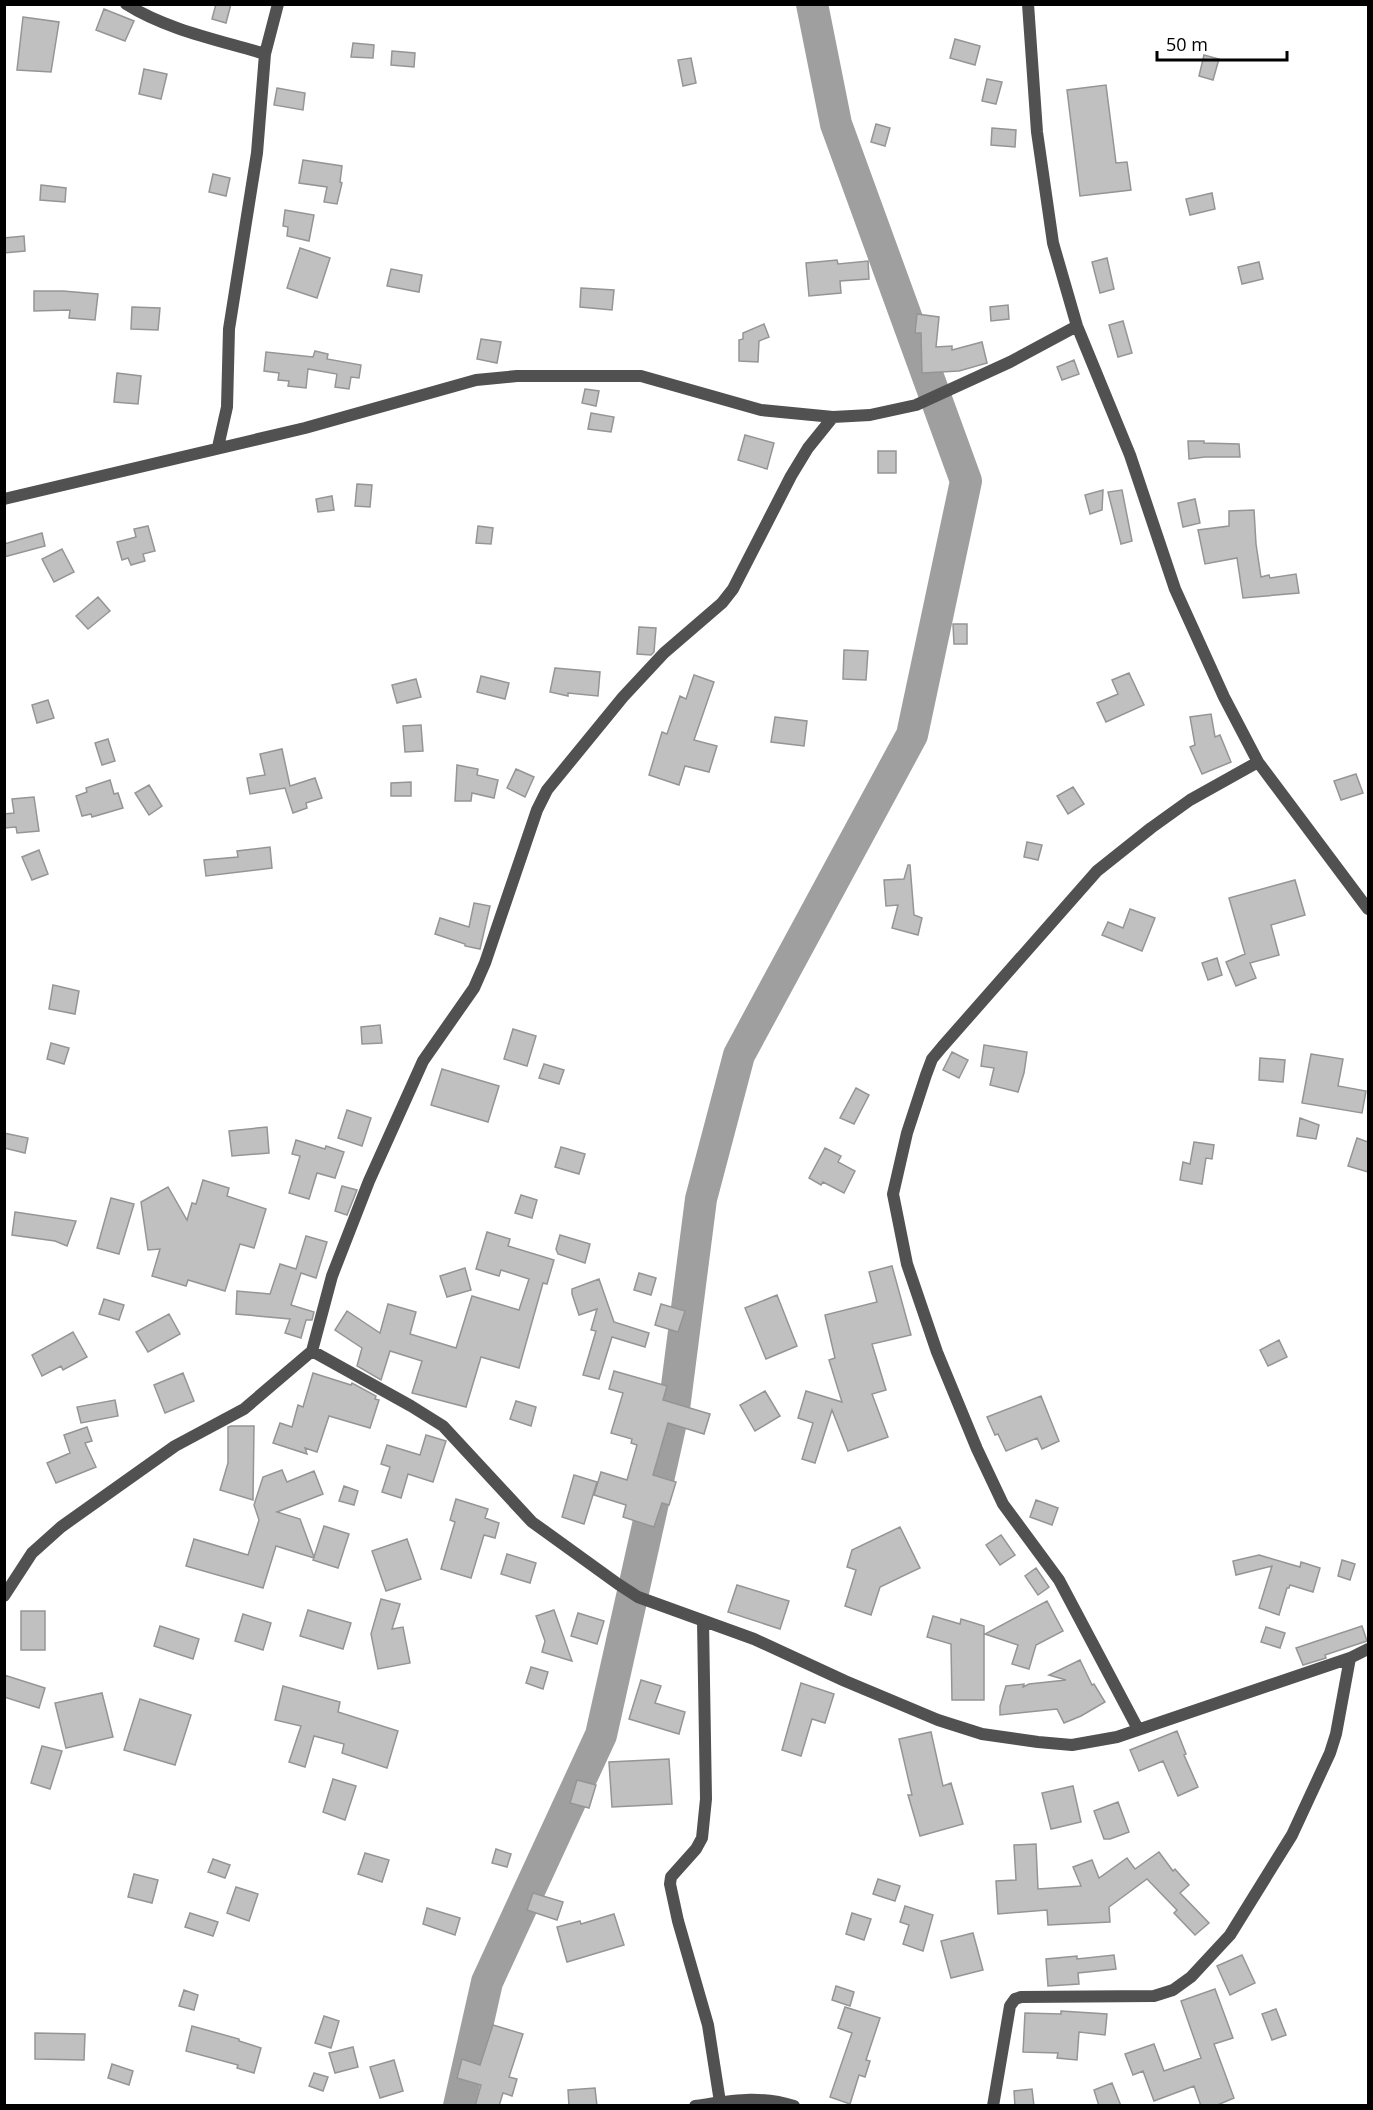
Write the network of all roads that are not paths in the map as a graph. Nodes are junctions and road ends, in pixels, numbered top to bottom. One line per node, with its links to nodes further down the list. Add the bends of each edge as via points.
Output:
1 (126, 4): 4 (street, via 162,22)
2 (278, 4): 4 (street)
3 (1028, 4): 5 (street, via 1037,132 1053,243)
4 (265, 54): 7 (street, via 257,153 229,329 227,407)
5 (1077, 326): 6 (street, via 916,405 870,415); 9 (street, via 1130,455 1175,589)
6 (833, 417): 7 (street, via 761,410 641,376 517,376 476,380 305,428); 11 (street, via 791,476 733,589 623,697 547,790 474,988 423,1061 369,1181 332,1276)
7 (218, 447): 8 (street)
8 (4, 498)
9 (1258, 762): 10 (street); 16 (street, via 1190,800 1097,871 942,1047 926,1075 892,1194 907,1264 937,1352 977,1449 1003,1504 1059,1580)
10 (1368, 909)
11 (312, 1351): 12 (street, via 244,1409 175,1446 61,1527 32,1553); 13 (street, via 443,1426 532,1522 618,1584 638,1597)
12 (4, 1596)
13 (703, 1621): 16 (street, via 754,1639 938,1720 982,1734 1072,1745); 17 (street, via 703,1828 699,1844 671,1877 670,1884 708,2025)
14 (1368, 1649): 15 (street)
15 (1350, 1658): 16 (street); 20 (street, via 1330,1753 1292,1835 1230,1935 1191,1977 1164,1994 1015,1999 1010,2006)
16 (1138, 1729)
17 (720, 2102): 18 (street); 19 (street, via 750,2098)
18 (696, 2106)
19 (794, 2106)
20 (993, 2106)

